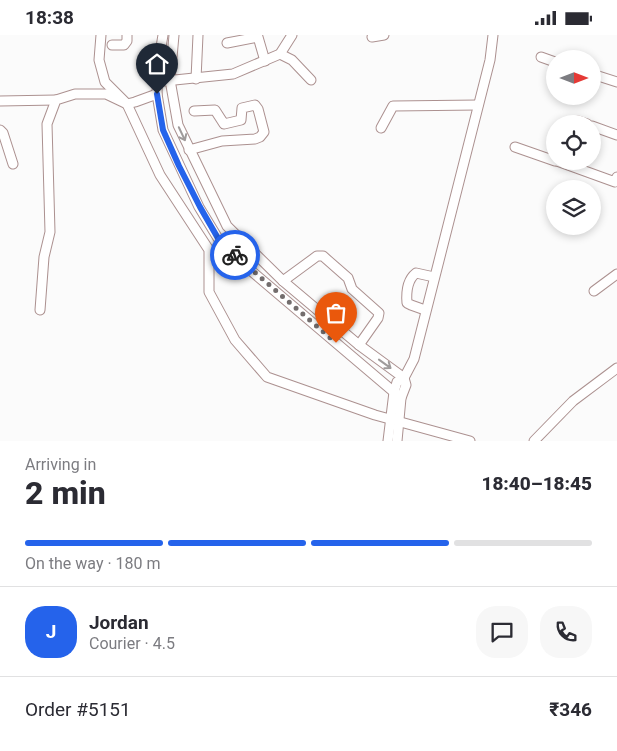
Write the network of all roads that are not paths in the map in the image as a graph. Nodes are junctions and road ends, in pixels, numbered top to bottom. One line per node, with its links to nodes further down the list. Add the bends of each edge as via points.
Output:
1 (101, 35): 26 (street, via 99,60 104,82)
2 (127, 35): 12 (street, via 124,45)
3 (163, 35): 21 (street)
4 (174, 35): 19 (street)
5 (198, 35): 18 (street)
6 (292, 35): 13 (street)
7 (384, 35): 9 (street)
8 (493, 35): 27 (street)
9 (372, 37)
10 (239, 38): 11 (street); 16 (street, via 258,37)
11 (227, 43)
12 (112, 45)
13 (280, 54): 16 (street); 20 (street, via 292,60)
14 (541, 57): 15 (street)
15 (546, 59)
16 (265, 61): 18 (street, via 233,74)
17 (601, 77): 22 (street)
18 (196, 79): 19 (street)
19 (170, 80): 21 (street); 34 (street, one-way to 34, via 178,125)
20 (311, 80)
21 (157, 81): 23 (street)
22 (617, 83)
23 (157, 94): 26 (street); 38 (street, via 163,130)
24 (56, 100): 25 (street); 26 (street, via 75,94 106,94); 49 (street, via 47,124 50,232 44,257)
25 (0, 101)
26 (127, 103): 44 (street, via 160,175)
27 (478, 105): 29 (street, via 393,106); 46 (street)
28 (194, 111): 34 (street, via 215,109 227,124 241,120 242,108 254,105 264,132 255,139 222,141)
29 (381, 128)
30 (601, 129): 32 (street)
31 (0, 130): 37 (street)
32 (617, 135)
33 (514, 147): 35 (street)
34 (189, 150): 36 (street)
35 (546, 158)
36 (194, 160): 38 (street); 41 (street)
37 (12, 164)
38 (179, 166): 42 (street)
39 (581, 170): 40 (street, via 615,182)
40 (617, 177)
41 (213, 198): 42 (street); 47 (street, via 227,226)
42 (200, 207): 43 (street)
43 (219, 240): 44 (street); 54 (street)
44 (208, 250): 56 (street, via 208,292 235,340 267,377)
45 (617, 275): 48 (street)
46 (434, 277): 50 (street); 50 (street, via 416,273 409,280 407,303)
47 (283, 281): 51 (street); 51 (street, via 317,256 323,256 379,313)
48 (594, 291)
49 (40, 310)
50 (425, 310): 53 (street, via 414,359)
51 (359, 345): 53 (street, one-way to 53)
52 (617, 368): 60 (street, via 573,401)
53 (404, 378): 54 (street, via 397,382); 55 (street, via 406,385)
54 (394, 392): 55 (street); 56 (street)
55 (402, 398): 56 (street)
56 (394, 420): 57 (street); 58 (street); 59 (street)
57 (388, 441)
58 (397, 441)
59 (470, 441)
60 (534, 441)

